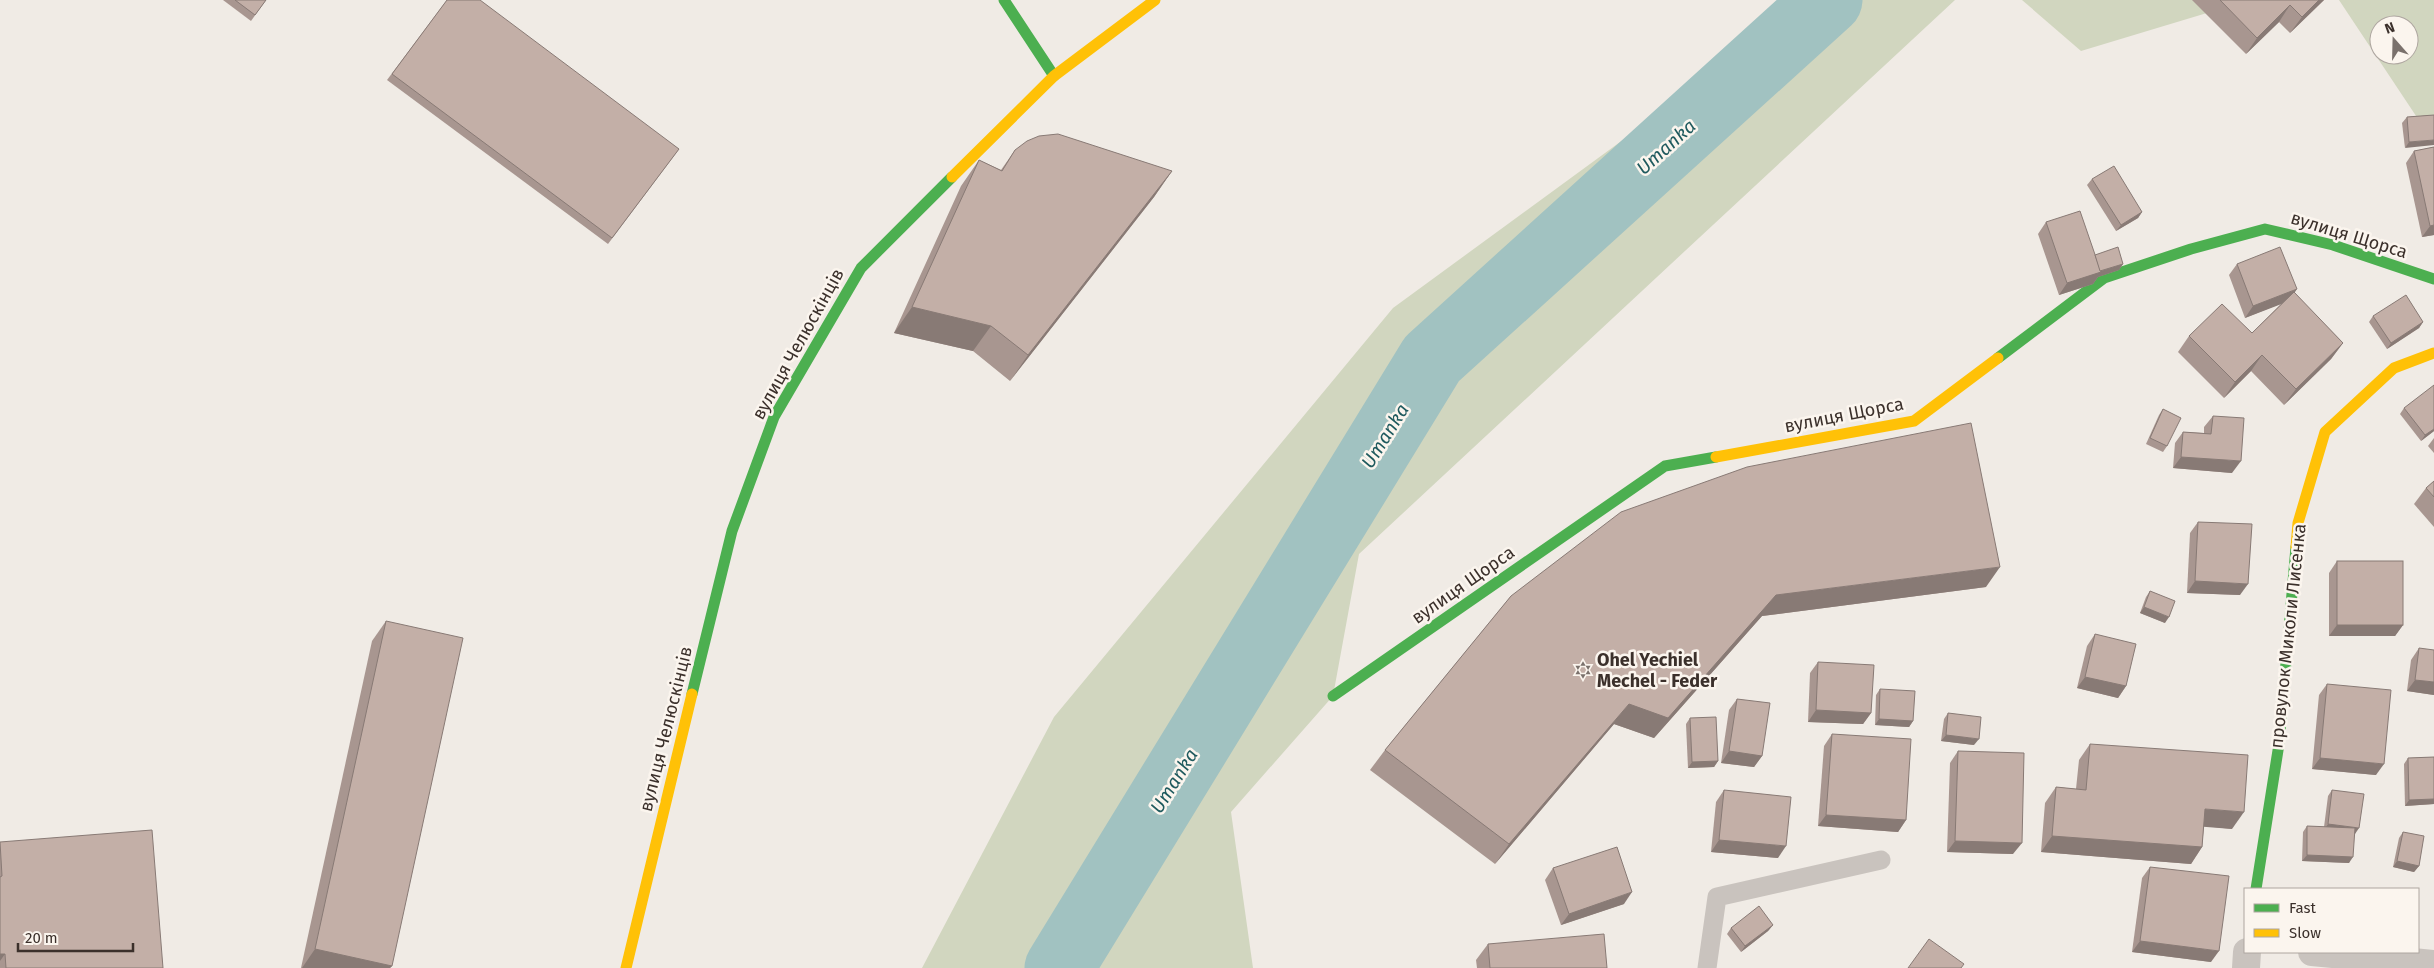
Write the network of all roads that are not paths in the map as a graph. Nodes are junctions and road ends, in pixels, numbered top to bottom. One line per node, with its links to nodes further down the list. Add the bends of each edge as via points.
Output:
1 (1004, 0): 3 (street)
2 (1155, 0): 3 (street, вулиця Челюскінців)
3 (1054, 76): 12 (street, вулиця Челюскінців, via 861,268 774,417 732,531)
4 (2434, 279): 6 (street, вулиця Щорса, via 2333,245 2265,229 2104,278 1914,421 1665,466)
5 (2434, 353): 8 (street, провулок Миколи Лисенка, via 2394,368 2325,432 2298,523 2279,744)
6 (1333, 696)
7 (1881, 860): 13 (lane, via 1717,897)
8 (2256, 888)
9 (2246, 953): 14 (street)
10 (2322, 953): 11 (street)
11 (2434, 964)
12 (626, 968)
13 (1707, 968)
14 (2246, 968)

